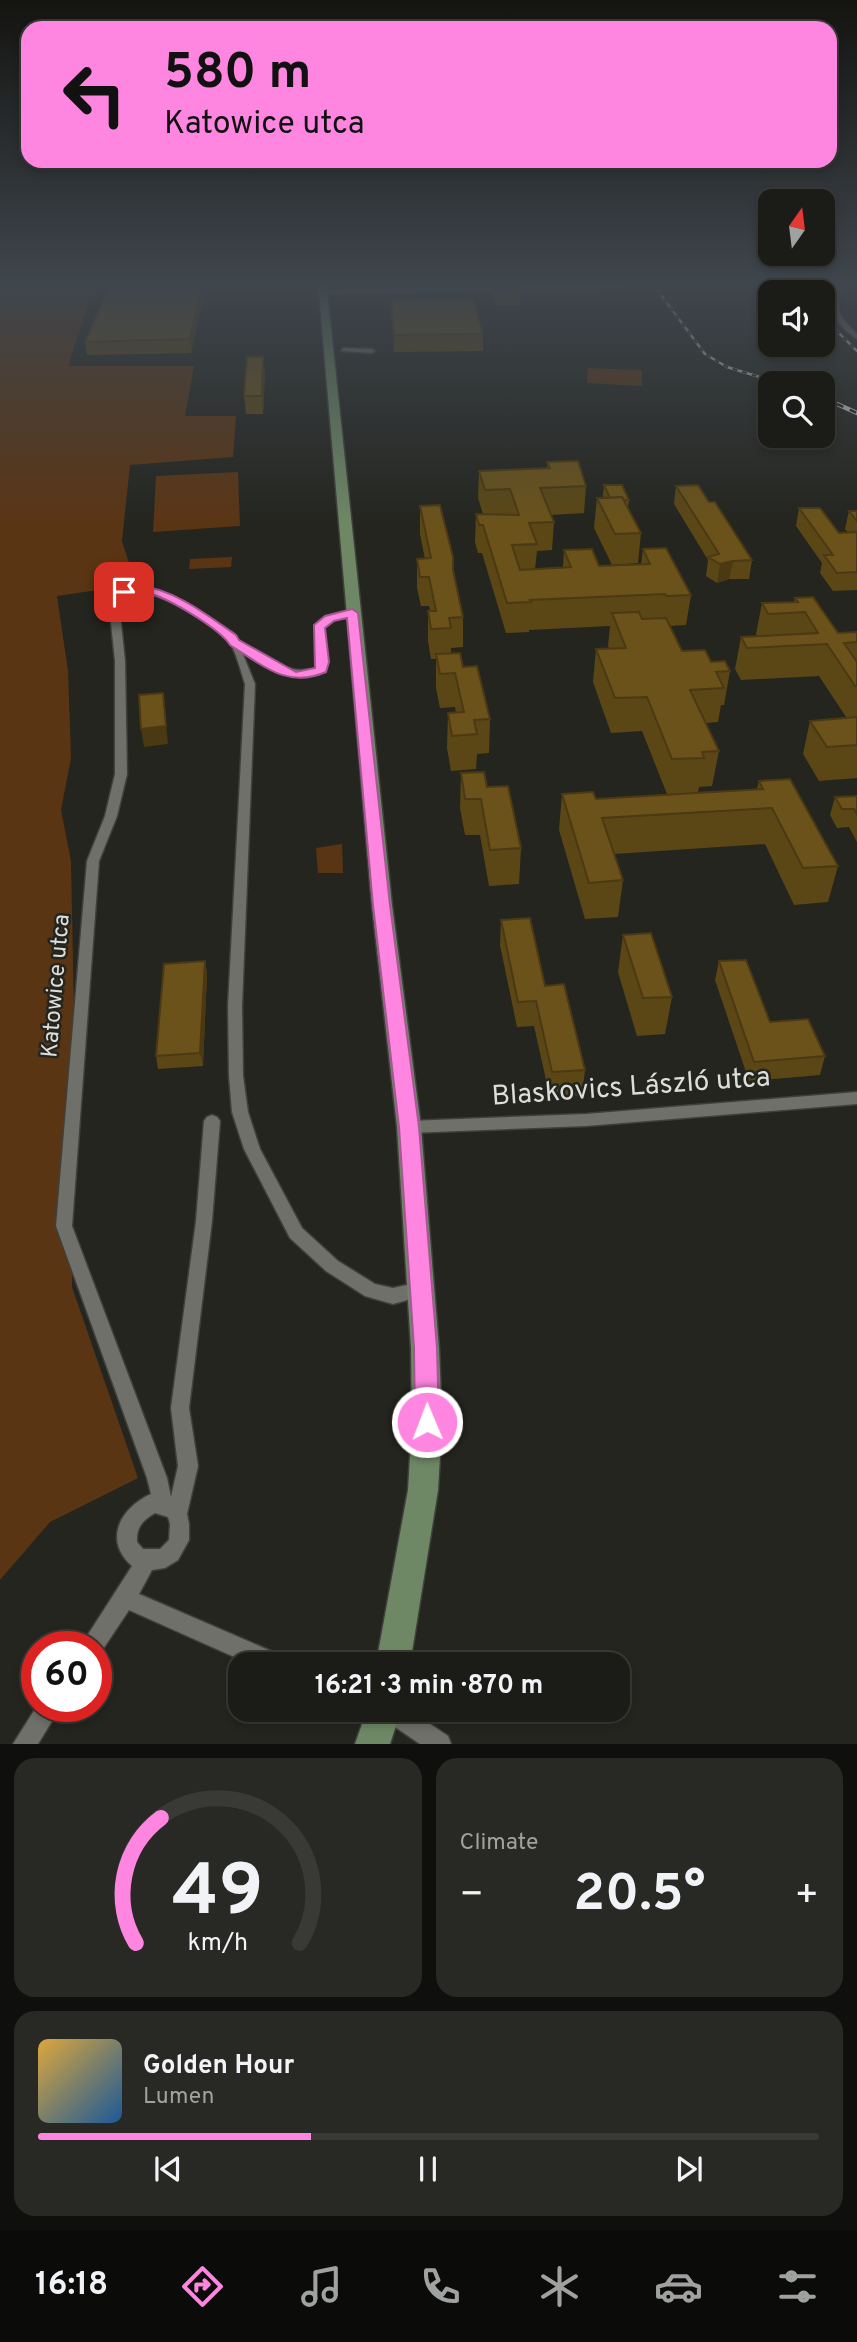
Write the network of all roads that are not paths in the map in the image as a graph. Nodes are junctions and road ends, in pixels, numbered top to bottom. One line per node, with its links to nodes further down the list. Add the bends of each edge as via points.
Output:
1 (329, 362): 2 (main road)
2 (352, 613): 4 (street, Katowice utca, via 330,618 319,627 321,670 295,676); 8 (main road)
3 (234, 642): 4 (street, Katowice utca); 5 (street, Katowice utca); 11 (street, Katowice utca, via 202,616 155,591 129,590 114,604 121,774 93,861 64,1226)
4 (270, 663): 5 (street, via 253,662)
5 (245, 669): 10 (street, Katowice utca, via 250,684 235,1006 240,1112 252,1149 296,1233 332,1266)
6 (857, 1098): 8 (street, Blaskovics László utca, via 586,1120)
7 (212, 1121): 11 (street, via 180,1408 188,1466)
8 (409, 1127): 9 (main road)
9 (420, 1290): 10 (street, Katowice utca, via 393,1296); 16 (main road, via 427,1422 423,1490)
10 (371, 1291)
11 (170, 1509): 12 (street, via 181,1521 182,1531 173,1549 156,1560); 12 (street, via 146,1506 131,1519 126,1537 131,1553)
12 (146, 1559): 13 (street)
13 (125, 1598): 14 (street); 15 (street)
14 (102, 1631)
15 (247, 1652)
16 (395, 1652)
17 (39, 1722): 20 (street)
18 (380, 1722): 21 (main road)
19 (408, 1722): 22 (street)
20 (24, 1744)
21 (372, 1744)
22 (440, 1744)

